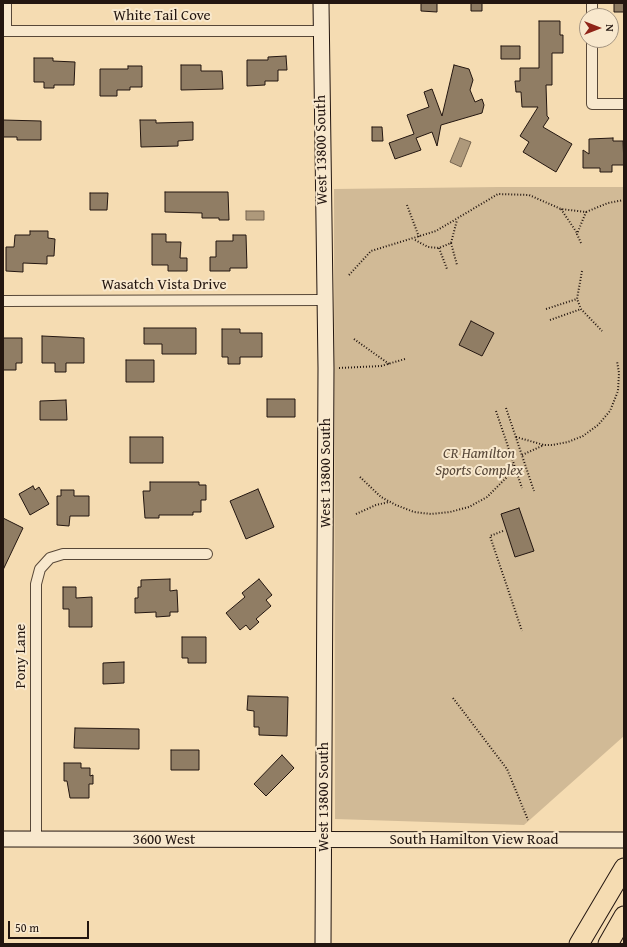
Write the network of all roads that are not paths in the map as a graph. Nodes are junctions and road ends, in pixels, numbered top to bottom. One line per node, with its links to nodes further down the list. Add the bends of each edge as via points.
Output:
1 (6, 3): 3 (street)
2 (321, 3): 4 (street, West 13800 South)
3 (4, 31): 4 (street, White Tail Cove)
4 (321, 31): 8 (street, West 13800 South)
5 (592, 48): 6 (street, via 592,104)
6 (624, 104)
7 (3, 300): 8 (street, Wasatch Vista Drive)
8 (324, 300): 12 (street, West 13800 South)
9 (207, 554): 11 (street, Pony Lane, via 69,554 56,555 44,563 37,576)
10 (3, 839): 11 (street, 3600 West)
11 (36, 839): 12 (street, 3600 West)
12 (325, 840): 13 (street, South Hamilton View Road); 16 (street, West 13800 South)
13 (624, 840)
14 (620, 875): 17 (highway)
15 (624, 916): 18 (highway)
16 (323, 944)
17 (579, 944)
18 (608, 944)

